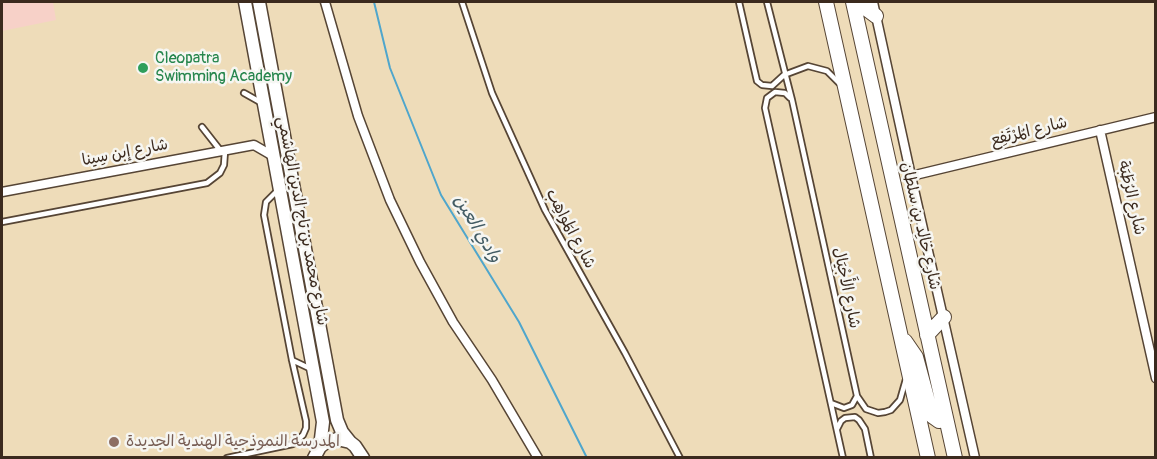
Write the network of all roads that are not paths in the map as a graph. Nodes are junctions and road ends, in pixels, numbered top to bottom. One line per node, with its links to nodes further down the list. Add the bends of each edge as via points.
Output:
1 (244, 2): 16 (street, شارع محمد بن تاج الدين الهاشمي)
2 (259, 2): 39 (street, شارع محمد بن تاج الدين الهاشمي, via 338,420)
3 (325, 2): 44 (street, via 358,116 390,200 453,322)
4 (462, 2): 45 (lane, شارع المَواهِب, via 492,93 545,210)
5 (739, 2): 12 (lane, via 757,81 762,86 772,86)
6 (767, 2): 12 (lane, شارع الأَجْيَال)
7 (826, 2): 13 (main road)
8 (853, 2): 29 (main road, شارع خالِد بن سلطان)
9 (857, 2): 11 (main road)
10 (873, 2): 11 (street)
11 (876, 16): 24 (street)
12 (784, 75): 13 (lane, via 814,67 827,71); 15 (lane, شارع الأَجْيَال)
13 (846, 89): 30 (main road)
14 (244, 93): 16 (lane)
15 (792, 100): 35 (lane, شارع الأَجْيَال); 36 (lane, via 785,93 775,92 767,98 765,108)
16 (263, 103): 18 (street, شارع محمد بن تاج الدين الهاشمي)
17 (1155, 117): 20 (street, شارع المُرْتَفِع)
18 (267, 126): 21 (street); 23 (street, شارع محمد بن تاج الدين الهاشمي)
19 (202, 127): 22 (lane)
20 (1100, 130): 24 (street, شارع المُرْتَفِع); 34 (street, شارع الرُطَبَة)
21 (254, 145): 22 (street, شارع إبن سِينا); 23 (street)
22 (223, 150): 26 (street, شارع إبن سِينا); 27 (lane, via 224,165 207,183)
23 (273, 156): 25 (street, شارع محمد بن تاج الدين الهاشمي)
24 (910, 176): 28 (street)
25 (280, 189): 31 (lane, via 266,202 264,215); 32 (street, شارع محمد بن تاج الدين الهاشمي)
26 (2, 192)
27 (2, 222)
28 (944, 317): 29 (main road); 50 (street)
29 (927, 335): 37 (main road, شارع خالِد بن سلطان)
30 (901, 338): 33 (main road); 37 (main road, via 916,357 932,417 936,421)
31 (292, 360): 32 (lane); 41 (lane, via 306,421 303,435 293,444)
32 (314, 370): 40 (street, شارع محمد بن تاج الدين الهاشمي, via 323,422)
33 (908, 371): 35 (lane, via 900,400 891,410 872,412); 48 (main road)
34 (1155, 378)
35 (857, 396): 36 (lane, via 852,405 844,408)
36 (831, 403): 38 (lane)
37 (946, 419): 49 (main road, شارع خالِد بن سلطان)
38 (837, 430): 46 (lane); 47 (lane, via 845,418 860,420)
39 (350, 442): 40 (street, via 331,440); 43 (street, شارع محمد بن تاج الدين الهاشمي)
40 (317, 452)
41 (253, 455): 42 (lane)
42 (227, 458)
43 (363, 458)
44 (538, 458)
45 (680, 458)
46 (843, 458)
47 (871, 458)
48 (928, 458)
49 (955, 458)
50 (975, 458)

